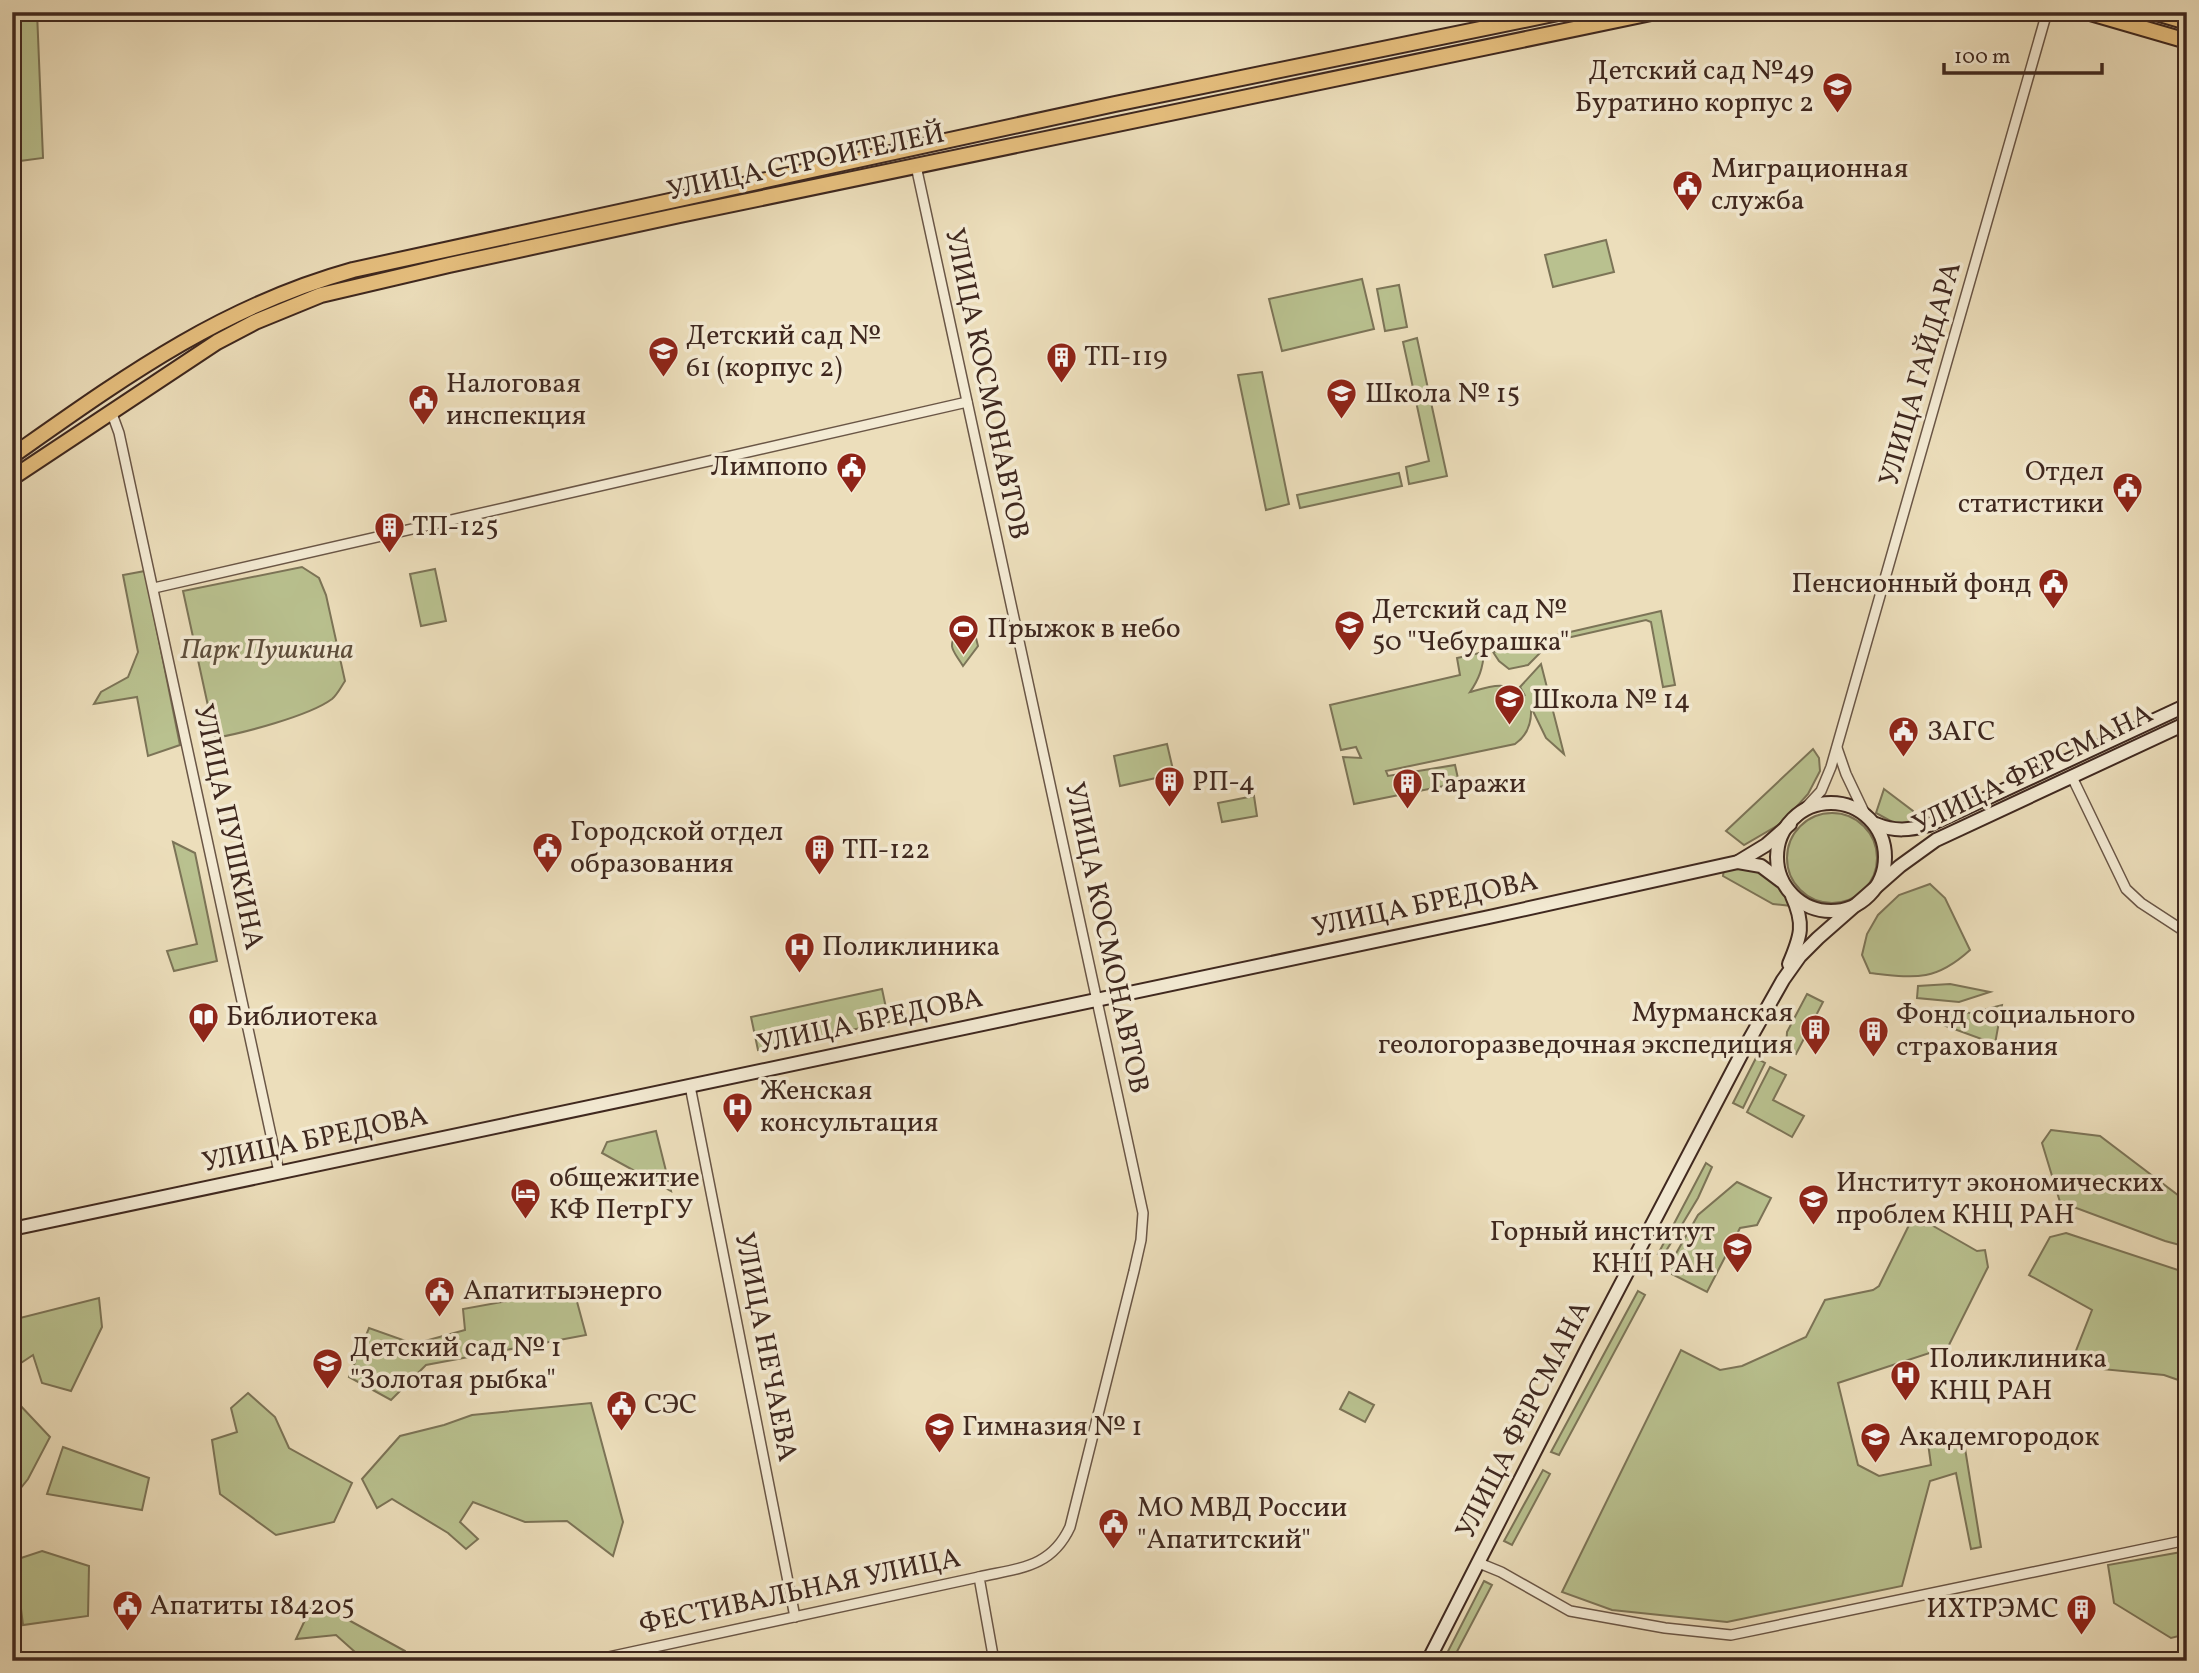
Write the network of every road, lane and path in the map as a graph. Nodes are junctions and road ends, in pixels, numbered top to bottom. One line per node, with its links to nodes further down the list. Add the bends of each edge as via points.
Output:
1 (1563, 12): 8 (main road, УЛИЦА СТРОИТЕЛЕЙ)
2 (2047, 12): 23 (street, УЛИЦА ГАЙДАРА)
3 (2087, 12): 7 (main road)
4 (2153, 12): 6 (main road)
5 (1648, 13): 9 (main road, УЛИЦА СТРОИТЕЛЕЙ)
6 (2187, 22)
7 (2187, 41)
8 (1360, 55): 9 (main road); 10 (main road, УЛИЦА СТРОИТЕЛЕЙ)
9 (1363, 74): 11 (main road, УЛИЦА СТРОИТЕЛЕЙ)
10 (911, 148): 11 (main road); 12 (main road, УЛИЦА СТРОИТЕЛЕЙ)
11 (916, 166): 13 (main road, УЛИЦА СТРОИТЕЛЕЙ); 15 (street, УЛИЦА КОСМОНАВТОВ)
12 (676, 199): 13 (main road); 14 (main road, УЛИЦА СТРОИТЕЛЕЙ, via 353,270 295,287 178,343)
13 (680, 215): 16 (main road, УЛИЦА СТРОИТЕЛЕЙ, via 321,295 218,342)
14 (102, 394): 16 (main road); 17 (main road, УЛИЦА СТРОИТЕЛЕЙ)
15 (967, 402): 19 (street); 35 (street, УЛИЦА КОСМОНАВТОВ)
16 (111, 411): 18 (main road, УЛИЦА СТРОИТЕЛЕЙ); 19 (street, УЛИЦА ПУШКИНА)
17 (12, 456)
18 (12, 478)
19 (154, 588): 37 (street, УЛИЦА ПУШКИНА)
20 (2187, 705): 22 (street, УЛИЦА ФЕРСМАНА)
21 (2187, 723): 24 (street, УЛИЦА ФЕРСМАНА)
22 (2125, 733): 24 (street); 25 (street, УЛИЦА ФЕРСМАНА)
23 (1837, 748): 27 (street); 28 (street, УЛИЦА ГАЙДАРА, via 1821,790)
24 (2133, 748): 26 (street, УЛИЦА ФЕРСМАНА)
25 (2065, 762): 26 (street); 29 (street, УЛИЦА ФЕРСМАНА, via 1929,825 1908,830)
26 (2072, 776): 32 (street, УЛИЦА ФЕРСМАНА, via 1936,840); 33 (street, via 2126,889)
27 (1865, 814): 28 (street, via 1830,801 1810,807); 29 (street)
28 (1793, 821): 30 (street); 31 (street, via 1775,853 1778,874)
29 (1876, 824): 32 (street, via 1886,850 1883,871)
30 (1738, 862): 31 (street, via 1761,866); 35 (street, УЛИЦА БРЕДОВА)
31 (1787, 888): 32 (street, via 1801,902 1831,912 1843,911); 34 (street, УЛИЦА ФЕРСМАНА, via 1802,926)
32 (1865, 897): 34 (street, УЛИЦА ФЕРСМАНА, via 1818,938)
33 (2187, 933)
34 (1783, 980): 40 (street, УЛИЦА ФЕРСМАНА)
35 (1097, 999): 36 (street, УЛИЦА БРЕДОВА); 41 (street, УЛИЦА КОСМОНАВТОВ, via 1143,1213 1142,1240 1063,1542 1043,1560)
36 (690, 1086): 37 (street, УЛИЦА БРЕДОВА); 42 (street, УЛИЦА НЕЧАЕВА)
37 (279, 1172): 38 (street, УЛИЦА БРЕДОВА)
38 (12, 1229)
39 (2187, 1540): 40 (street, via 1731,1635 1570,1611)
40 (1479, 1563): 45 (street, УЛИЦА ФЕРСМАНА)
41 (979, 1577): 42 (street, ФЕСТИВАЛЬНАЯ УЛИЦА); 44 (street)
42 (795, 1617): 43 (street, ФЕСТИВАЛЬНАЯ УЛИЦА)
43 (590, 1661)
44 (994, 1661)
45 (1428, 1661)

